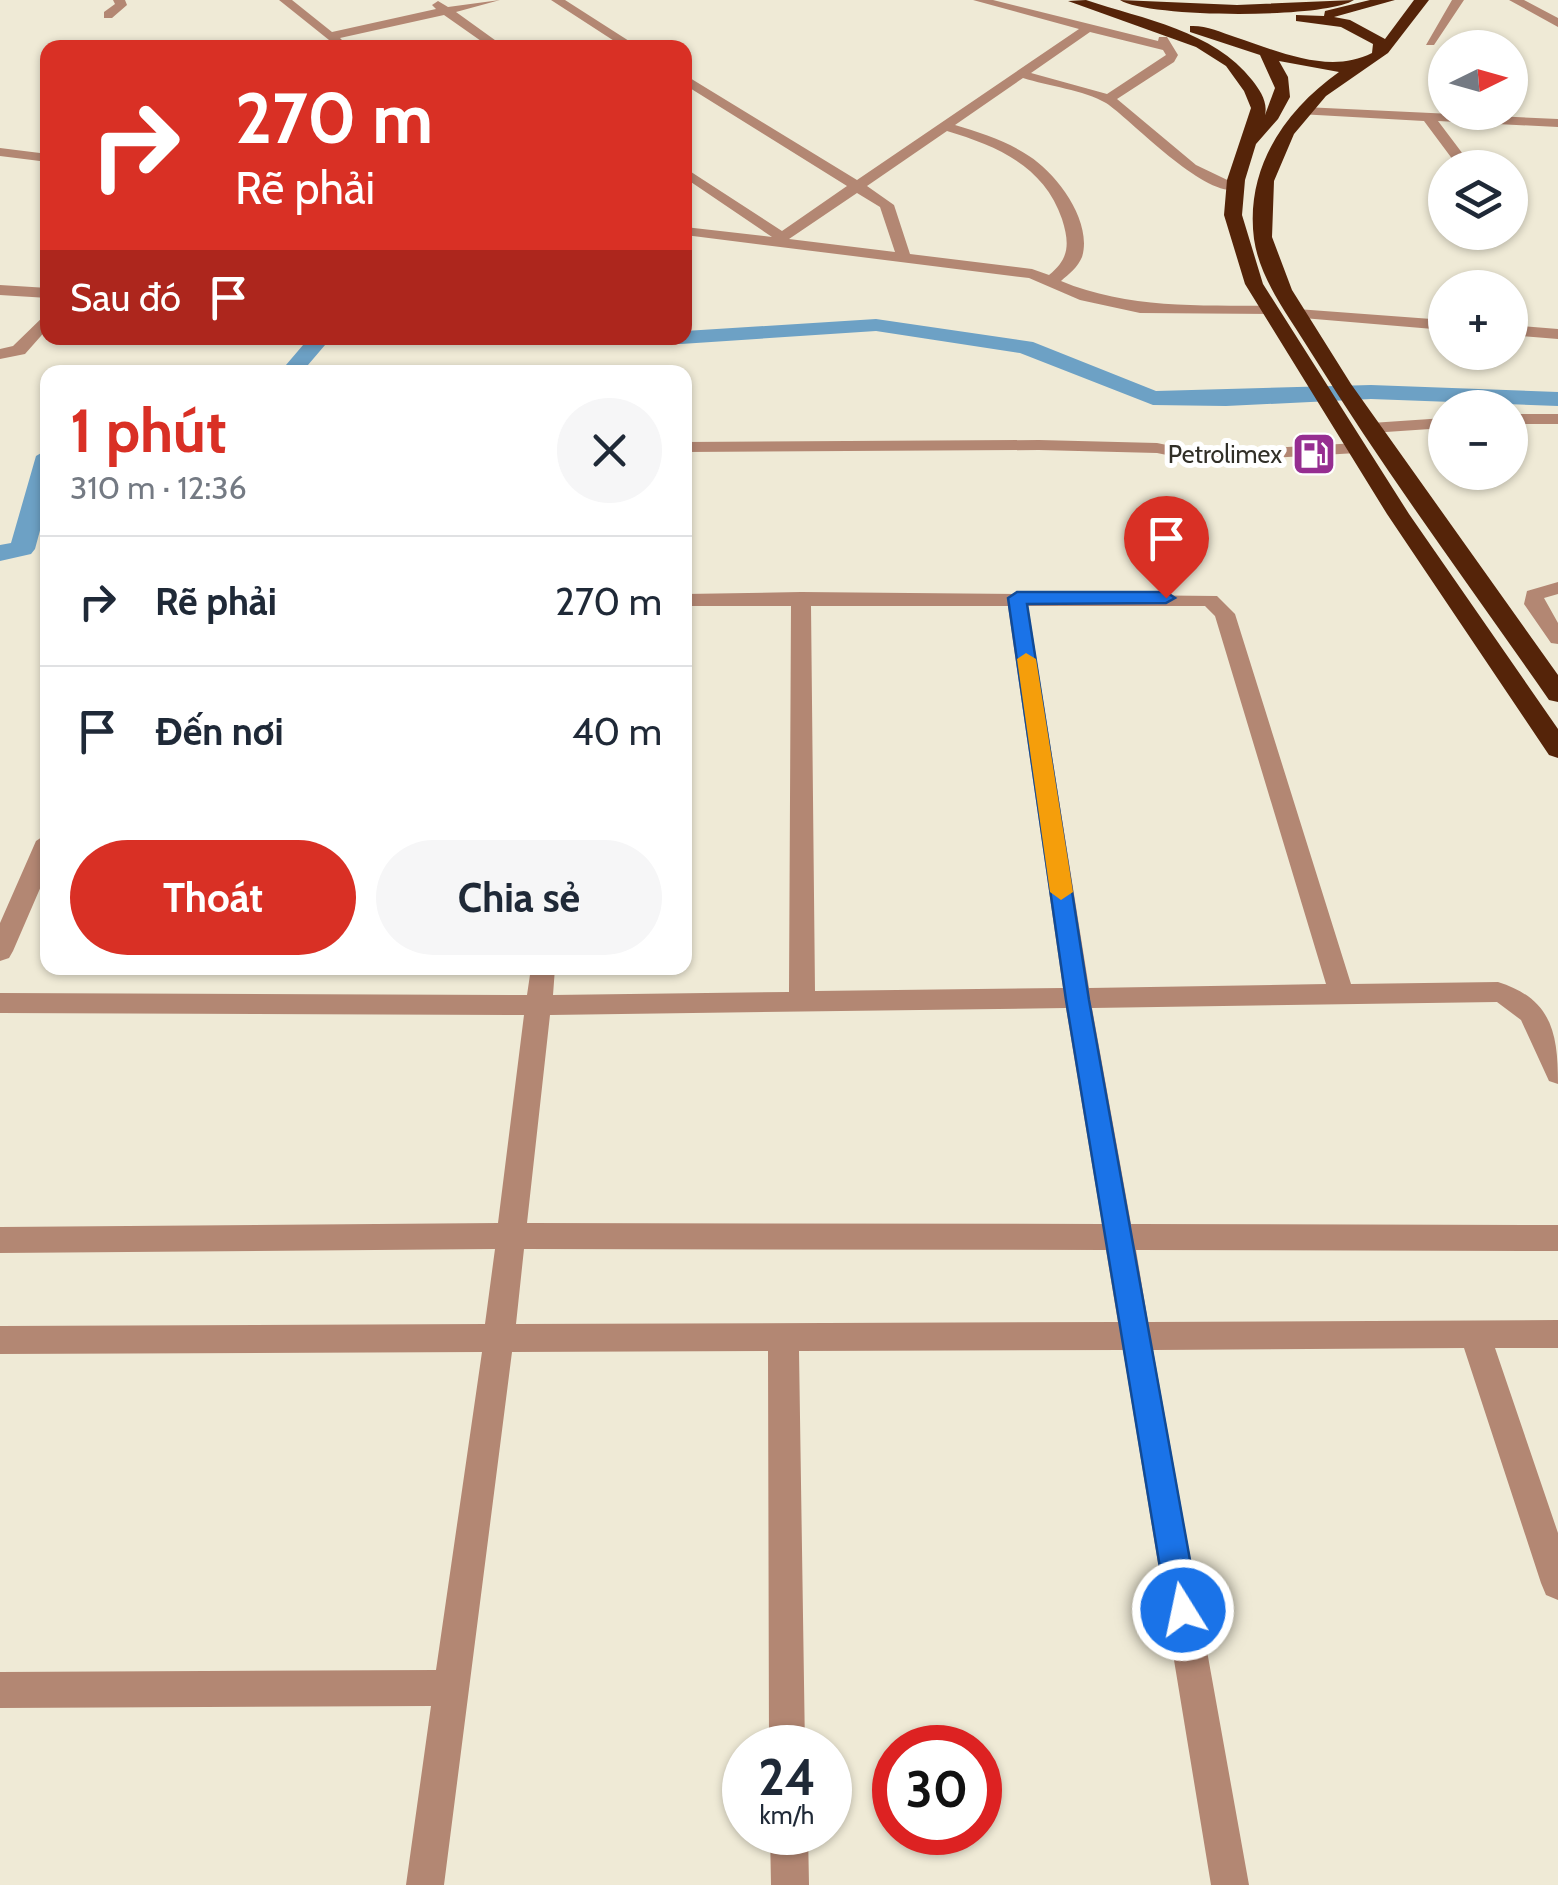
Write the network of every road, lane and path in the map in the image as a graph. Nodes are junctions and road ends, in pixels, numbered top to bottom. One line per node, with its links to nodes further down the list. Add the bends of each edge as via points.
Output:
1 (119, 0): 16 (street, via 121,6)
2 (285, 0): 22 (street)
3 (430, 0): 15 (street)
4 (494, 0): 15 (street)
5 (556, 0): 25 (street)
6 (980, 0): 20 (street)
7 (1073, 0): 26 (highway); 27 (highway)
8 (1110, 0): 18 (highway, via 1194,17)
9 (1127, 0): 10 (highway, via 1226,10)
10 (1347, 0)
11 (1388, 0): 17 (highway)
12 (1422, 0): 28 (highway)
13 (1458, 0): 21 (street)
14 (1516, 0): 19 (street)
15 (446, 10): 22 (street); 24 (street)
16 (108, 15)
17 (1308, 18): 18 (highway); 28 (highway, via 1361,29 1380,42)
18 (1278, 20): 27 (highway, via 1251,33)
19 (1558, 23)
20 (1088, 28): 26 (street); 29 (street)
21 (1438, 30)
22 (330, 36): 23 (street)
23 (335, 40)
24 (489, 40)
25 (621, 40)
26 (1170, 40): 31 (street, via 1170,59); 38 (highway, via 1201,44 1230,63 1252,90 1259,108)
27 (1260, 49): 28 (highway, via 1316,65); 38 (highway, via 1286,89)
28 (1374, 55): 32 (highway)
29 (1021, 74): 31 (street); 36 (street)
30 (692, 85): 41 (street)
31 (1109, 99): 42 (street, via 1191,168)
32 (1304, 110): 33 (street); 50 (highway, via 1278,144 1262,186 1263,241)
33 (1428, 118)
34 (1528, 122): 35 (street)
35 (1558, 123)
36 (944, 126): 41 (street); 46 (street, via 997,142 1050,179 1078,250)
37 (0, 152): 39 (street)
38 (1244, 154): 42 (highway)
39 (40, 157)
40 (692, 177): 44 (street)
41 (858, 186): 44 (street); 45 (street, via 892,212)
42 (1235, 187): 49 (highway, via 1236,235)
43 (692, 232): 44 (street)
44 (779, 239): 45 (street)
45 (904, 258): 46 (street)
46 (1053, 280): 49 (street, via 1112,304)
47 (0, 290): 48 (street)
48 (40, 292)
49 (1270, 311): 56 (highway, via 1314,382)
50 (1298, 314): 51 (street); 56 (highway, via 1338,381)
51 (1428, 324)
52 (40, 326): 55 (street, via 19,350)
53 (1528, 332): 54 (street)
54 (1558, 334)
55 (0, 354)
56 (1341, 405): 60 (highway)
57 (1528, 419): 58 (street)
58 (1558, 419)
59 (1428, 426): 60 (street)
60 (1364, 438): 61 (street, via 1201,458 1156,448 1039,445); 67 (highway); 68 (highway)
61 (692, 446)
62 (1558, 588): 66 (street, via 1534,595)
63 (800, 598): 64 (street); 65 (street); 73 (street)
64 (1017, 598): 72 (street, via 1204,598 1220,608); 74 (street)
65 (692, 600)
66 (1558, 638)
67 (1558, 694)
68 (1558, 749)
69 (40, 859): 70 (street)
70 (0, 951)
71 (542, 975): 76 (street)
72 (1342, 996): 74 (street); 77 (street, via 1516,996 1528,1007)
73 (802, 1000): 74 (street); 76 (street)
74 (1078, 1000): 79 (street)
75 (0, 1003): 76 (street)
76 (538, 1005): 78 (street)
77 (1558, 1074)
78 (511, 1236): 79 (street); 81 (street); 86 (street)
79 (1119, 1238): 80 (street); 84 (street)
80 (1558, 1238)
81 (0, 1240)
82 (1476, 1334): 83 (street); 84 (street); 88 (street)
83 (1558, 1334)
84 (1136, 1336): 85 (street); 95 (street)
85 (783, 1337): 86 (street); 91 (street)
86 (499, 1338): 87 (street); 89 (street)
87 (0, 1340)
88 (1558, 1583)
89 (450, 1688): 90 (street); 93 (street)
90 (0, 1690)
91 (787, 1725)
92 (789, 1855): 94 (street)
93 (425, 1885)
94 (790, 1885)
95 (1230, 1885)

